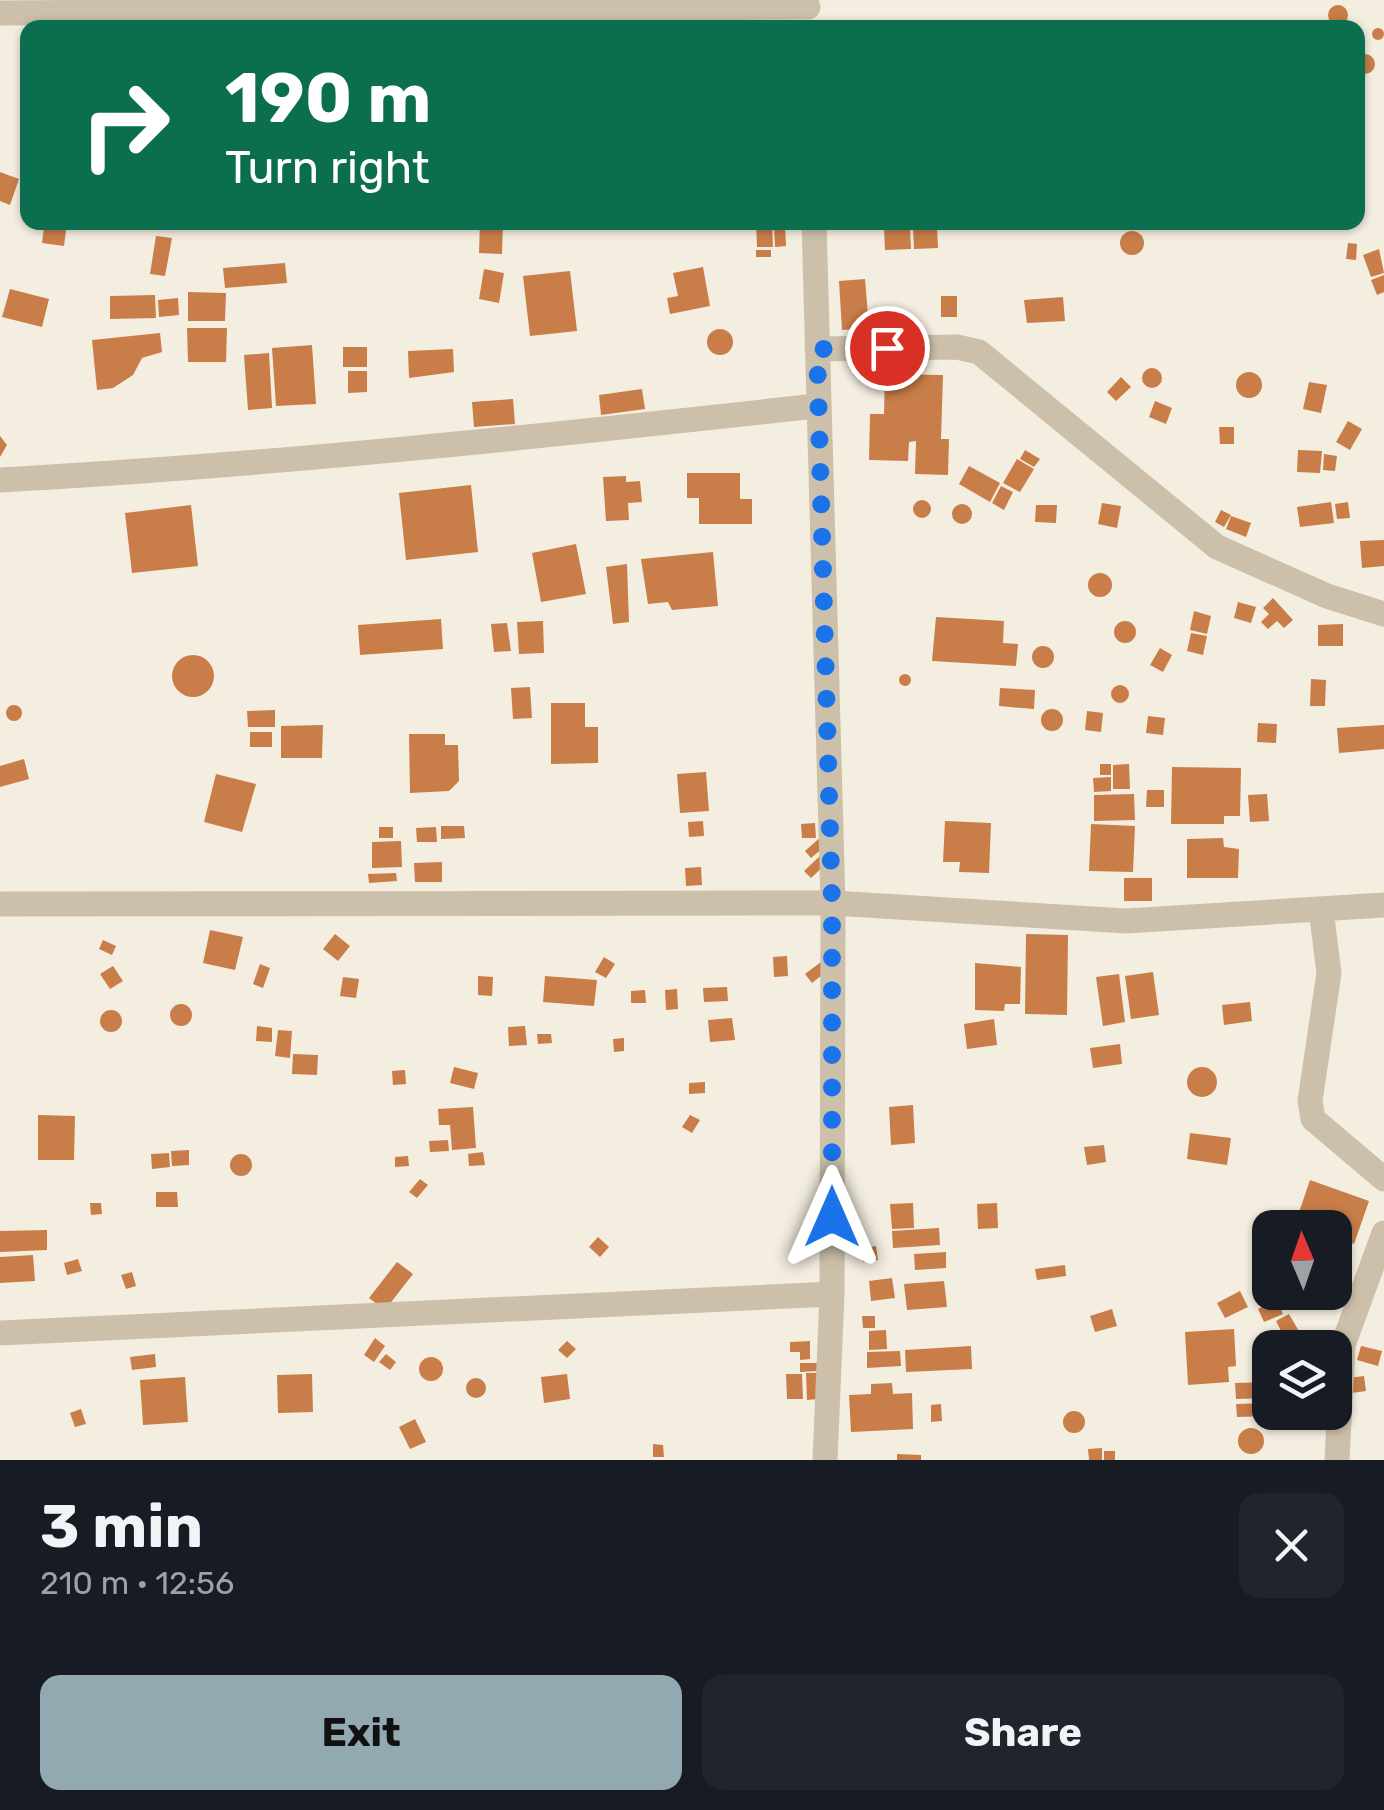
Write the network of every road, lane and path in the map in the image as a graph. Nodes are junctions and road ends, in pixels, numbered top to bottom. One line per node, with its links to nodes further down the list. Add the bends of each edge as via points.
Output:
1 (808, 11): 2 (street)
2 (0, 13)
3 (814, 230): 4 (street)
4 (817, 349): 5 (street); 7 (street, via 979,352 1216,546)
5 (816, 406): 6 (street, via 415,450); 9 (street)
6 (0, 480)
7 (1384, 614)
8 (0, 904): 9 (street)
9 (832, 904): 11 (street, via 1126,921); 14 (street)
10 (1384, 905): 11 (street)
11 (1321, 909): 12 (street, via 1328,973 1313,1120)
12 (1384, 1179)
13 (1384, 1233): 17 (street, via 1344,1345)
14 (832, 1294): 15 (street); 16 (street)
15 (0, 1333)
16 (825, 1460)
17 (1337, 1460)

